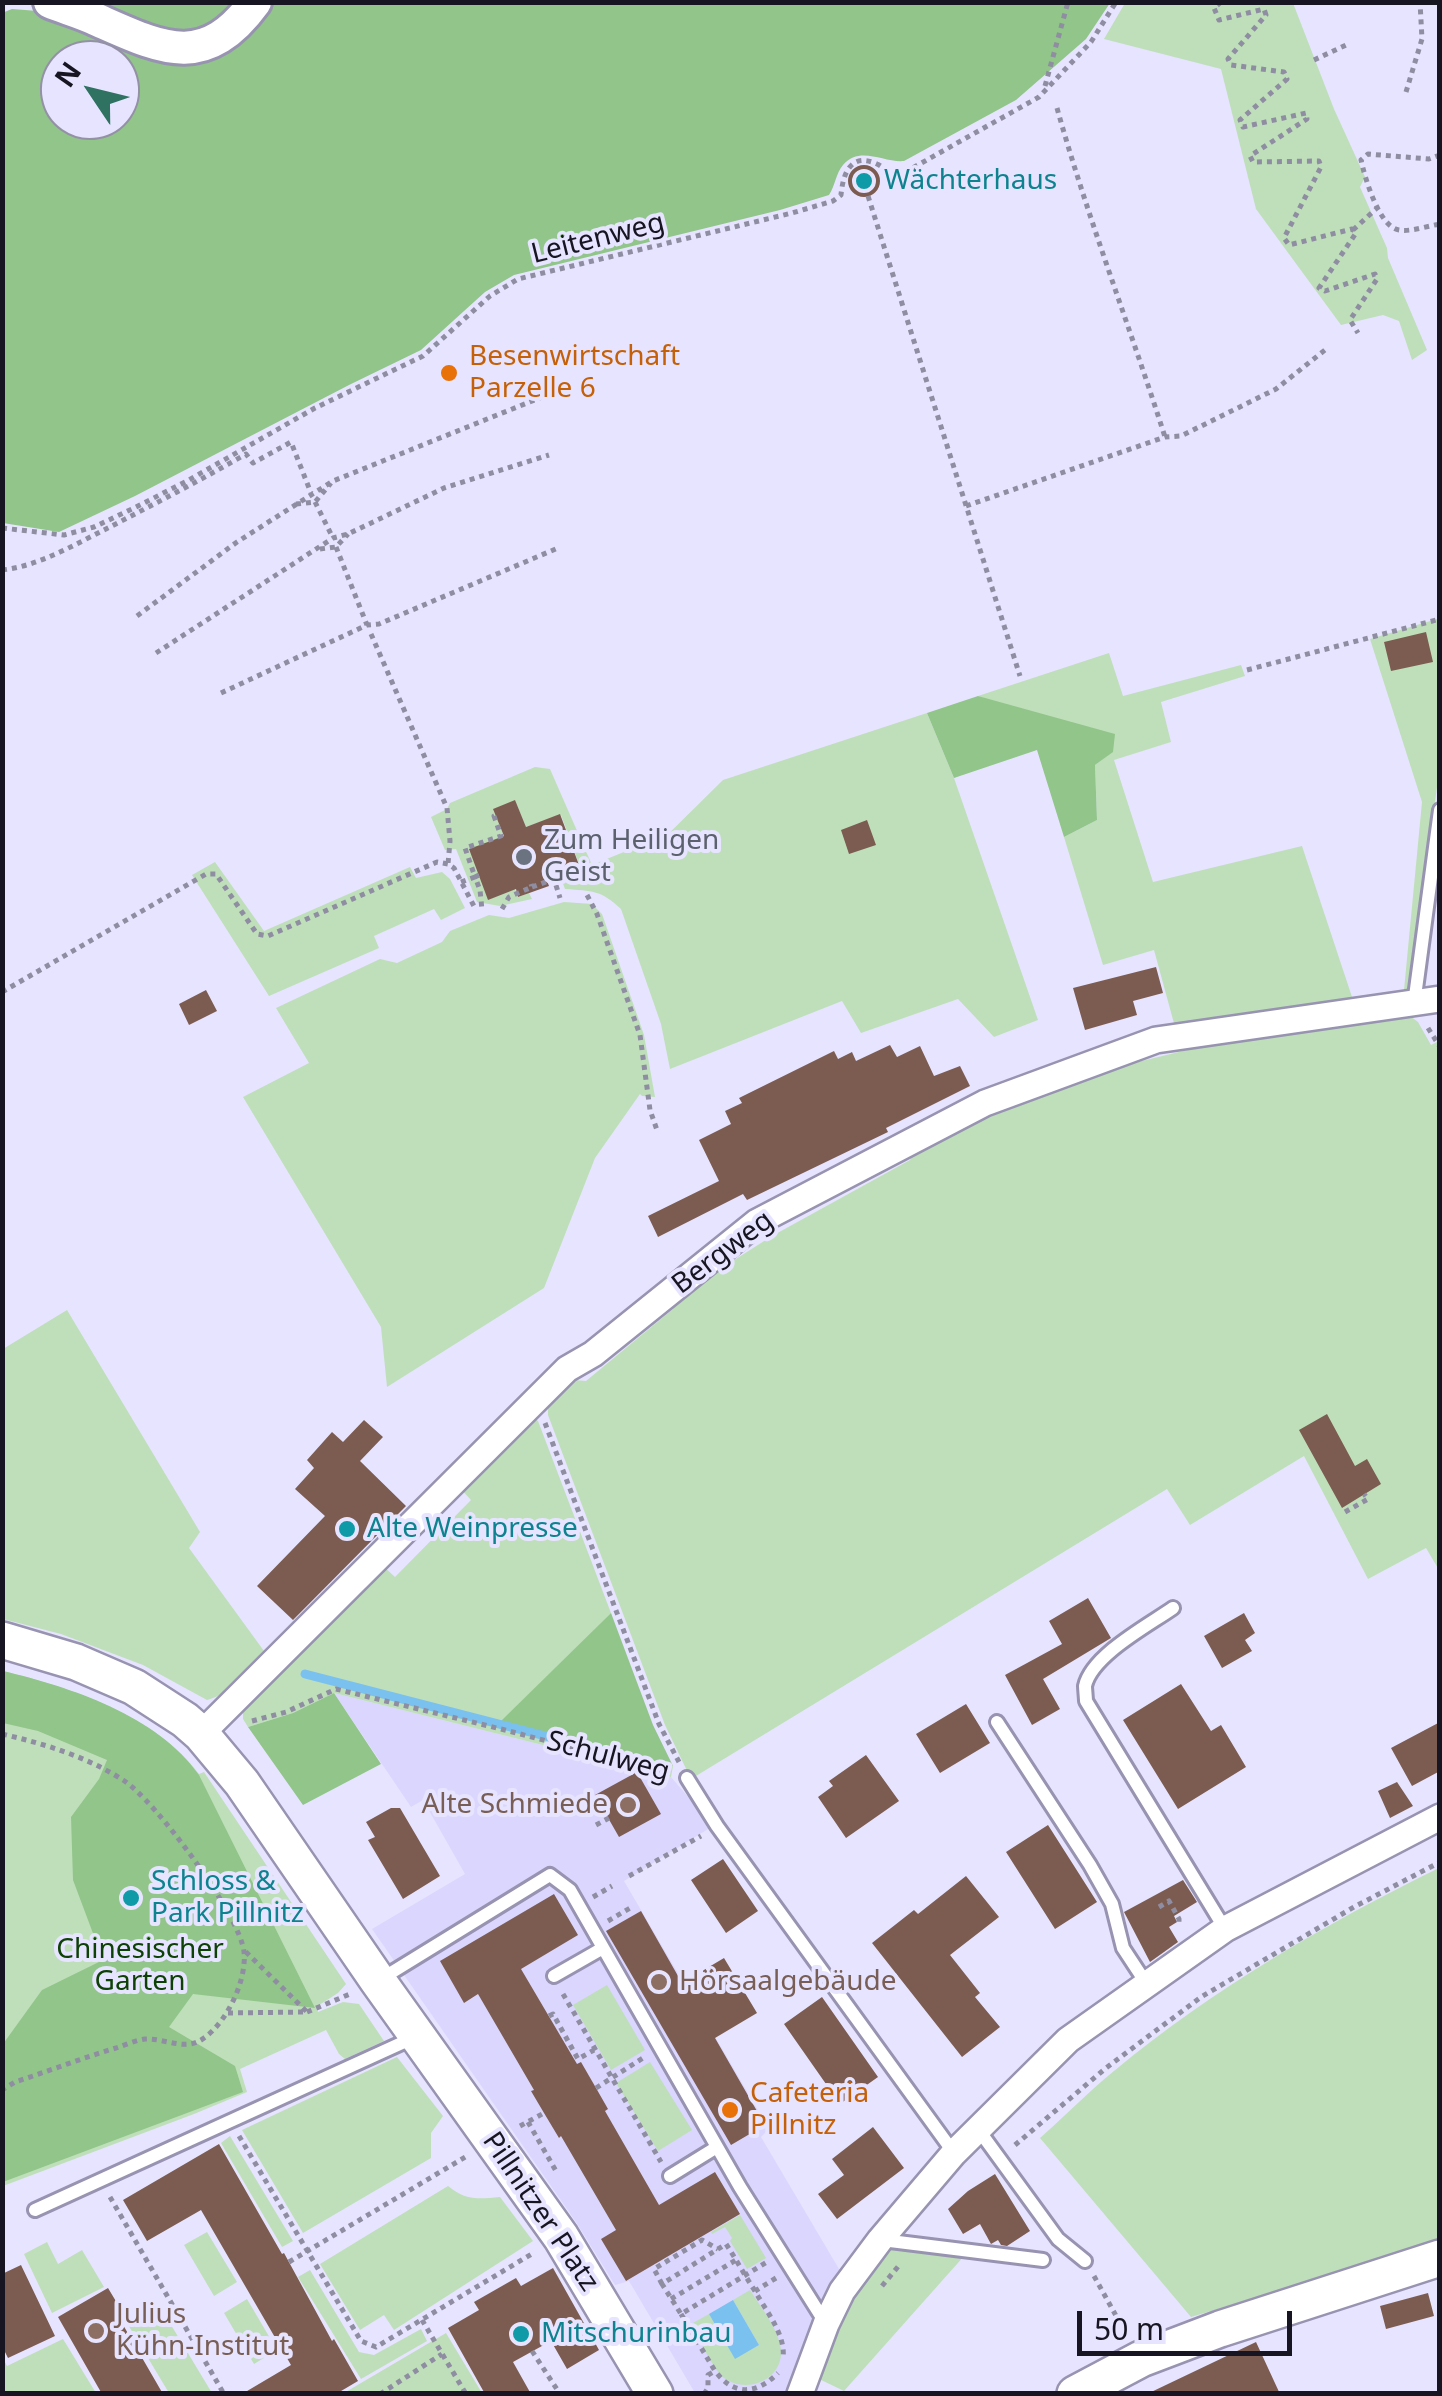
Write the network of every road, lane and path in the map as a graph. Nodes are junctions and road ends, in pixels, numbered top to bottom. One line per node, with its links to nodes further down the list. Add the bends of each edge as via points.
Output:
1 (50, 2): 2 (street, via 170,48 220,38)
2 (256, 2)
3 (1068, 2): 9 (path)
4 (1116, 2): 9 (path, Leitenweg, via 1092,42)
5 (1221, 2): 16 (path, via 1214,8 1218,20 1264,9 1266,15 1228,59 1231,65 1284,72 1286,79 1240,120 1243,127 1306,113 1308,119 1250,156 1253,162 1321,166 1284,238 1289,244)
6 (1420, 2): 10 (path, via 1422,39)
7 (1346, 44): 8 (path)
8 (1314, 60)
9 (1044, 89): 27 (path, Leitenweg, via 909,170 855,162 833,200 518,279 423,356 94,527 64,536)
10 (1406, 92)
11 (1058, 108): 20 (path)
12 (1440, 154): 14 (path, via 1368,154 1362,160)
13 (868, 196): 26 (path)
14 (1382, 216): 15 (path, via 1403,231); 16 (path, via 1376,208)
15 (1440, 224)
16 (1353, 230): 17 (path, via 1319,288 1375,274 1350,320)
17 (1358, 333)
18 (1325, 350): 20 (path, via 1276,388 1181,436)
19 (542, 397): 22 (path)
20 (1165, 437): 26 (path)
21 (549, 455): 28 (path, via 444,488)
22 (333, 481): 23 (path); 24 (path)
23 (312, 493): 25 (path); 33 (path, via 291,442 254,463 246,454 78,543)
24 (315, 502): 25 (path); 29 (path)
25 (294, 504): 34 (path)
26 (966, 506): 42 (path)
27 (2, 528)
28 (348, 534): 29 (path); 30 (path)
29 (334, 538): 32 (path)
30 (336, 547): 32 (path); 37 (path)
31 (558, 548): 36 (path)
32 (317, 550): 40 (path)
33 (2, 570)
34 (137, 616)
35 (1440, 619): 41 (path)
36 (378, 624): 37 (path); 39 (path)
37 (368, 626): 38 (path)
38 (358, 631): 39 (path); 43 (path)
39 (371, 634): 46 (path, via 447,808)
40 (156, 652)
41 (1247, 670)
42 (1020, 676)
43 (221, 693)
44 (1440, 810): 53 (lane)
45 (496, 816): 47 (path, via 501,836 465,848)
46 (448, 864): 48 (path); 52 (path, via 438,862 268,936 256,934 216,874 206,874)
47 (477, 876): 48 (path); 48 (path, via 478,910)
48 (461, 882)
49 (586, 896): 54 (path, via 640,1035)
50 (560, 898): 51 (path, via 554,879 509,897)
51 (502, 909)
52 (2, 992)
53 (1427, 1001): 55 (street, Bergweg, via 1156,1040 985,1103 757,1222)
54 (658, 1133)
55 (536, 1399): 63 (street, Bergweg); 64 (path, via 658,1724)
56 (1363, 1498): 57 (path)
57 (1344, 1512)
58 (1173, 1608): 73 (lane, via 1092,1670 1086,1702)
59 (2, 1640): 63 (main road, Pillnitzer Platz, via 134,1687)
60 (252, 1720): 64 (path, Schulweg, via 336,1689)
61 (998, 1722): 78 (lane, via 1090,1865 1112,1904 1123,1948)
62 (2, 1734): 75 (path, via 78,1756 126,1782 224,1901)
63 (201, 1734): 77 (main road, Pillnitzer Platz)
64 (687, 1778): 68 (lane, Schulweg)
65 (608, 1818): 67 (path)
66 (1440, 1818): 73 (street)
67 (596, 1824)
68 (718, 1826): 70 (path); 94 (lane, Schulweg)
69 (1440, 1862): 95 (path, via 1201,1997)
70 (630, 1876)
71 (1159, 1907): 72 (path, via 1169,1901)
72 (1179, 1925)
73 (1225, 1930): 78 (street)
74 (602, 1948): 76 (lane); 77 (lane, via 570,1890 550,1875); 92 (lane)
75 (244, 1950): 80 (path); 81 (path, via 243,1980)
76 (554, 1976)
77 (378, 1981): 80 (path); 83 (main road, Pillnitzer Platz)
78 (1146, 1984): 90 (street, via 1068,2040)
79 (567, 2000): 84 (path)
80 (307, 2012): 81 (path)
81 (226, 2014): 88 (path, via 202,2040 178,2045 146,2039)
82 (549, 2016): 84 (path, via 578,2059)
83 (418, 2036): 89 (lane); 91 (main road, Pillnitzer Platz)
84 (594, 2050): 86 (path)
85 (618, 2074): 86 (path)
86 (611, 2078): 87 (path); 93 (path)
87 (596, 2088)
88 (2, 2090)
89 (230, 2121): 97 (lane); 103 (path)
90 (978, 2130): 94 (street); 95 (lane)
91 (493, 2140): 99 (main road, Pillnitzer Platz); 103 (path)
92 (718, 2146): 96 (lane); 104 (lane)
93 (655, 2152)
94 (954, 2153): 100 (street)
95 (1000, 2158): 108 (lane, via 1058,2239)
96 (670, 2176)
97 (100, 2180): 98 (lane); 125 (path)
98 (35, 2210)
99 (560, 2237): 117 (path); 129 (main road, Pillnitzer Platz)
100 (880, 2240): 101 (lane); 118 (street)
101 (912, 2244): 107 (lane); 114 (path)
102 (718, 2249): 106 (path, via 726,2244); 112 (path); 112 (path, via 702,2240 654,2269)
103 (307, 2250): 109 (path); 117 (path, via 361,2341 376,2346)
104 (781, 2253): 110 (lane); 111 (path)
105 (1440, 2258): 121 (main road)
106 (736, 2260): 111 (path); 115 (path)
107 (1043, 2260)
108 (1085, 2261): 121 (path)
109 (289, 2262)
110 (791, 2269): 113 (path); 118 (lane)
111 (745, 2276): 113 (path); 116 (path)
112 (662, 2284): 115 (path)
113 (755, 2292): 123 (path, via 784,2349 778,2374)
114 (876, 2292)
115 (671, 2299): 116 (path)
116 (681, 2314): 122 (path)
117 (422, 2320): 120 (path)
118 (826, 2324): 131 (street)
119 (532, 2352): 128 (path)
120 (442, 2354): 126 (path); 127 (path)
121 (1141, 2359): 124 (main road)
122 (715, 2370): 123 (path); 130 (path)
123 (740, 2392)
124 (1083, 2392)
125 (224, 2394)
126 (380, 2394)
127 (466, 2394)
128 (560, 2394)
129 (656, 2394)
130 (704, 2394)
131 (800, 2394)

